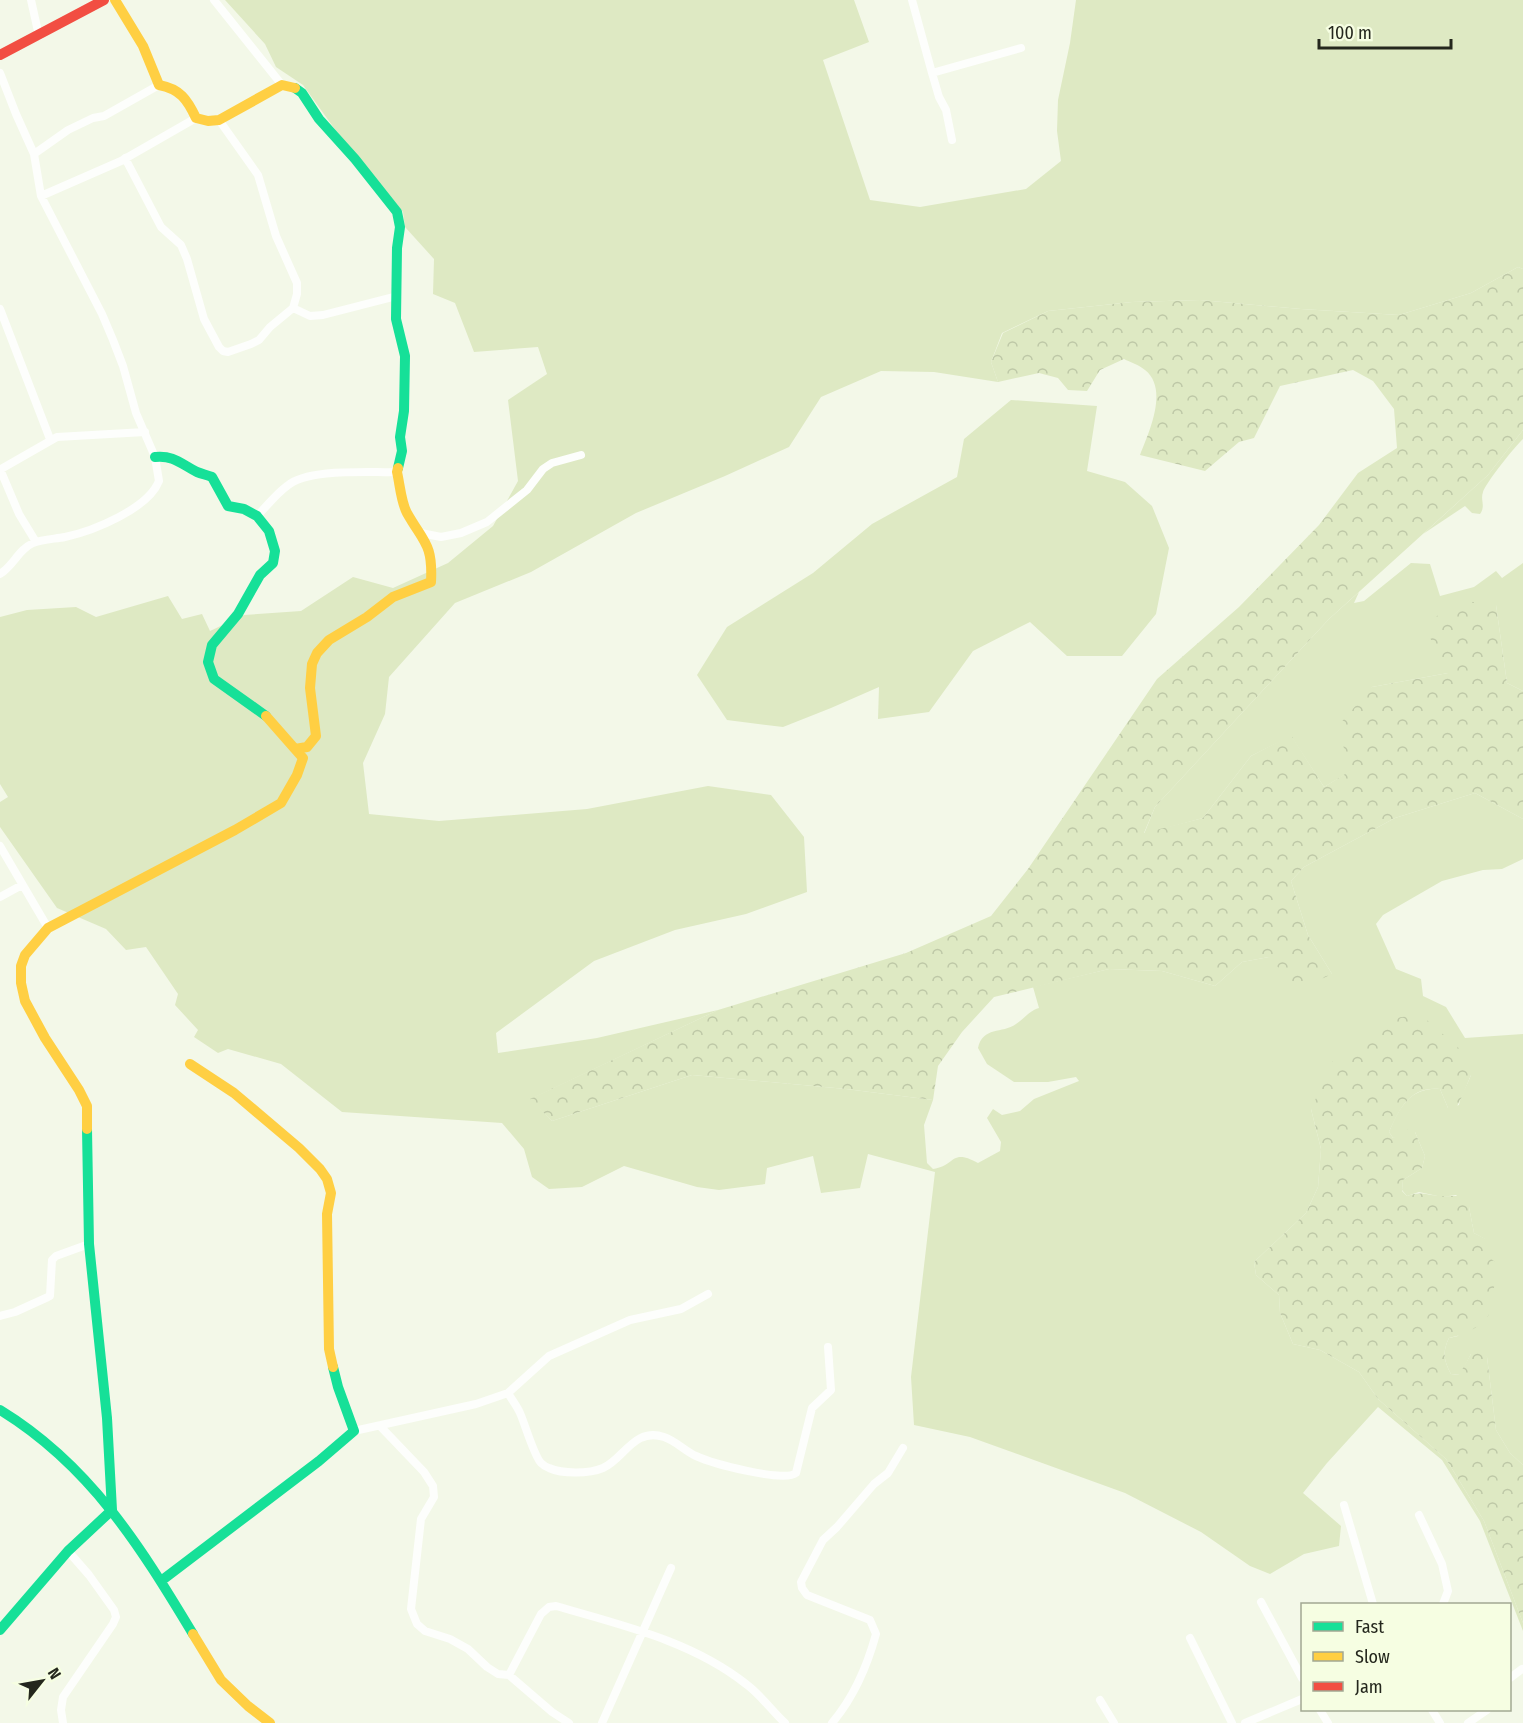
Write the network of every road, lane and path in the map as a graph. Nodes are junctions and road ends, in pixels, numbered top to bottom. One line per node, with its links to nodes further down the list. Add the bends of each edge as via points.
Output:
1 (31, 0): 6 (street)
2 (104, 0): 6 (street)
3 (115, 0): 11 (street, via 143,46)
4 (214, 0): 12 (street)
5 (912, 0): 10 (street)
6 (39, 36): 8 (street)
7 (1021, 48): 10 (street)
8 (0, 54)
9 (0, 73): 16 (street)
10 (932, 73): 15 (street)
11 (159, 85): 13 (street, via 185,95); 16 (street, via 104,116 68,130)
12 (282, 85): 14 (street); 19 (street, via 302,93 397,212)
13 (196, 118): 14 (street); 17 (street)
14 (219, 120): 20 (street, via 258,175 276,236 297,283)
15 (952, 140)
16 (34, 154): 18 (street)
17 (125, 158): 18 (street); 20 (street, via 161,227 181,245 204,319 223,351 259,340)
18 (41, 196): 22 (street, via 102,314)
19 (397, 296): 20 (street, via 323,315 310,316); 27 (street, via 396,319 405,356 405,411)
20 (293, 308)
21 (0, 309): 23 (street)
22 (145, 432): 23 (street); 25 (street)
23 (50, 439): 26 (street)
24 (581, 455): 29 (street, via 543,469 527,490 487,522 441,537)
25 (155, 457): 28 (street, via 166,455 212,477 228,506); 30 (street, via 159,481 150,496 86,532)
26 (1, 469): 30 (street, via 19,514)
27 (397, 472): 28 (street, via 308,476 288,484); 29 (street, via 406,511)
28 (257, 516): 32 (street, via 269,531 275,551 273,562 212,645 208,662 214,679 262,712)
29 (421, 533): 32 (street, via 432,564 431,582 395,596 323,644 309,682 316,736 307,747)
30 (36, 542): 31 (street)
31 (0, 574)
32 (295, 749): 36 (street, via 303,758 281,803)
33 (0, 846): 34 (street)
34 (22, 885): 35 (street); 36 (street)
35 (0, 897)
36 (48, 928): 38 (street, via 21,966 23,995 87,1107)
37 (190, 1064): 45 (street, via 234,1093 300,1148 327,1179 328,1349)
38 (89, 1244): 40 (street, via 52,1260 50,1296); 48 (street)
39 (708, 1294): 42 (street, via 681,1309 630,1320 549,1356)
40 (0, 1316)
41 (828, 1347): 42 (street, via 831,1390 812,1408 796,1473 790,1477 756,1474 696,1456 665,1437 651,1435 625,1448 604,1468 548,1468 540,1463)
42 (508, 1393): 44 (street)
43 (0, 1410): 48 (street, via 54,1450)
44 (380, 1426): 45 (street); 59 (street, via 433,1486 434,1497 421,1520 411,1609 417,1624 468,1649 498,1674)
45 (354, 1431): 52 (street)
46 (903, 1448): 69 (street, via 888,1473 823,1540 801,1582 807,1595 870,1620 876,1634 868,1664 847,1705)
47 (1344, 1506): 54 (street)
48 (112, 1510): 50 (street); 52 (street)
49 (1419, 1515): 55 (street, via 1442,1564 1448,1591)
50 (68, 1551): 56 (street); 64 (street, via 116,1617 63,1697)
51 (671, 1568): 57 (street)
52 (161, 1581): 65 (street, via 221,1680)
53 (1261, 1602): 60 (street)
54 (1372, 1603)
55 (1444, 1603)
56 (0, 1630)
57 (644, 1632): 59 (street, via 549,1607 541,1614); 67 (street); 68 (street, via 748,1684)
58 (1190, 1638): 71 (street)
59 (509, 1676): 66 (street)
60 (1301, 1676)
61 (1301, 1699): 72 (street)
62 (1100, 1700): 70 (street)
63 (1486, 1711): 73 (street)
64 (63, 1723)
65 (270, 1723)
66 (569, 1723)
67 (602, 1723)
68 (785, 1723)
69 (832, 1723)
70 (1114, 1723)
71 (1232, 1723)
72 (1245, 1723)
73 (1468, 1723)

